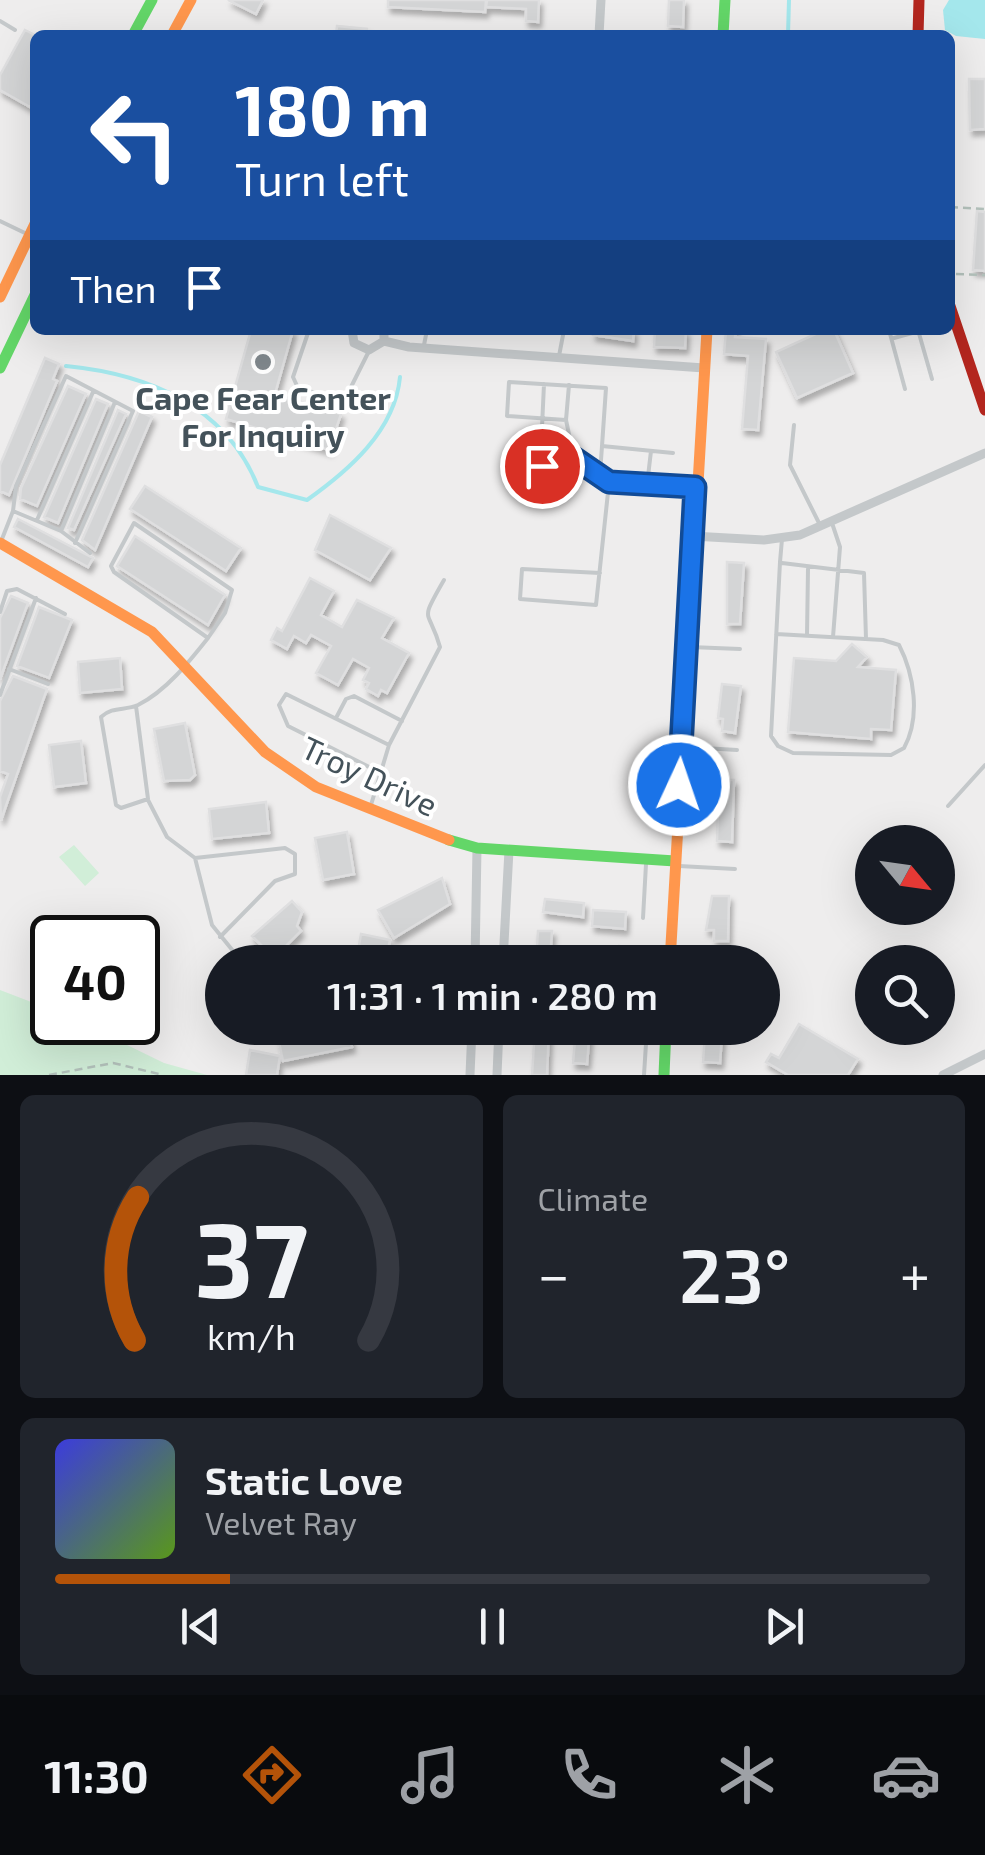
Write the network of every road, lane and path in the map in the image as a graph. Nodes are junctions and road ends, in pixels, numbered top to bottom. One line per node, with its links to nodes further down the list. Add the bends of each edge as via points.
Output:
1 (152, 0): 8 (street)
2 (191, 0): 9 (street)
3 (601, 0): 10 (street)
4 (725, 0): 11 (street)
5 (919, 0): 12 (street)
6 (0, 22): 7 (lane)
7 (16, 30)
8 (135, 30)
9 (175, 30)
10 (599, 30)
11 (723, 30)
12 (918, 30)
13 (955, 207): 14 (path)
14 (984, 210)
15 (0, 221): 16 (lane)
16 (30, 232)
17 (30, 239): 20 (street)
18 (956, 274): 19 (path)
19 (985, 275)
20 (0, 297)
21 (30, 305): 36 (street)
22 (955, 330): 44 (street)
23 (307, 335): 34 (lane, via 293,377 298,388 344,401)
24 (353, 335): 34 (street, via 354,343)
25 (427, 335): 33 (lane)
26 (563, 335): 35 (lane)
27 (707, 335): 37 (street)
28 (891, 335): 32 (lane)
29 (902, 335): 32 (lane)
30 (921, 335): 38 (lane)
31 (384, 336): 33 (street); 34 (street)
32 (892, 338): 41 (lane)
33 (424, 348): 35 (street)
34 (369, 350)
35 (559, 356): 37 (street)
36 (0, 368)
37 (704, 368): 58 (street)
38 (932, 379)
39 (544, 384): 40 (lane); 45 (lane); 45 (lane, via 509,382 507,416)
40 (569, 385): 46 (lane); 49 (lane, via 606,388)
41 (905, 389)
42 (94, 391): 43 (lane); 59 (lane, via 66,376 16,486); 60 (lane)
43 (115, 402): 62 (lane); 66 (lane, via 133,411)
44 (985, 410)
45 (540, 419): 46 (lane); 48 (lane)
46 (566, 420): 53 (lane)
47 (794, 425): 61 (lane, via 790,465)
48 (542, 427)
49 (602, 446): 50 (lane); 55 (lane)
50 (650, 451): 52 (lane); 57 (lane)
51 (985, 452): 61 (street)
52 (673, 453)
53 (574, 458): 54 (lane, via 549,470); 55 (lane)
54 (540, 459)
55 (600, 474): 56 (lane)
56 (609, 482): 57 (lane); 71 (lane)
57 (648, 484): 58 (lane)
58 (695, 487): 63 (street)
59 (13, 511): 60 (lane); 65 (lane)
60 (37, 520): 62 (lane)
61 (826, 526): 64 (street); 69 (lane, via 840,547)
62 (61, 531): 66 (lane)
63 (692, 536): 64 (street); 81 (street)
64 (782, 539): 68 (lane)
65 (0, 543): 83 (street, Troy Drive, via 113,606)
66 (75, 543): 67 (lane)
67 (90, 552)
68 (780, 562): 70 (lane); 76 (lane)
69 (838, 568): 70 (lane); 78 (lane); 80 (lane, via 864,573)
70 (808, 569): 77 (lane)
71 (600, 573): 71 (lane, via 596,605 520,599 522,570)
72 (444, 580): 89 (lane, via 426,621 440,647)
73 (36, 598): 74 (lane, via 7,591); 75 (lane); 84 (lane)
74 (0, 612)
75 (65, 614)
76 (776, 634): 77 (lane); 80 (lane, via 771,736 778,746 793,753 891,755 908,741 911,670 899,645)
77 (807, 636): 78 (lane)
78 (833, 637): 80 (lane)
79 (208, 638): 79 (lane, via 232,590 134,523 111,566 114,572); 83 (lane)
80 (866, 638)
81 (686, 646): 82 (lane); 91 (street)
82 (740, 649)
83 (187, 666): 87 (lane); 97 (street, Troy Drive, via 282,766)
84 (9, 668): 85 (lane); 86 (lane)
85 (48, 684)
86 (0, 694)
87 (136, 706): 95 (lane); 95 (lane, via 102,717 116,806)
88 (336, 718): 89 (lane, via 354,696); 90 (lane); 94 (lane, via 286,694 279,706 288,726)
89 (402, 721): 90 (lane)
90 (389, 745): 94 (lane)
91 (681, 747): 92 (lane); 102 (street)
92 (737, 750)
93 (985, 765): 96 (lane)
94 (383, 774): 97 (lane)
95 (148, 799): 100 (lane, via 168,837)
96 (948, 806)
97 (369, 810): 98 (street, Troy Drive)
98 (477, 848): 99 (street, Troy Drive); 107 (street)
99 (509, 850): 101 (street, Troy Drive); 108 (street)
100 (195, 858): 105 (lane); 105 (lane, via 285,848 295,854 295,874 275,881)
101 (647, 859): 102 (street, Troy Drive); 104 (lane)
102 (675, 863): 103 (lane); 109 (street)
103 (735, 869)
104 (643, 918)
105 (220, 937): 106 (lane)
106 (227, 945)
107 (475, 945)
108 (504, 945)
109 (671, 945)
110 (471, 1045): 117 (street)
111 (498, 1045): 118 (street)
112 (646, 1045): 119 (lane)
113 (665, 1045): 120 (street)
114 (985, 1054): 121 (street)
115 (49, 1075): 116 (path, via 113,1063)
116 (163, 1075)
117 (470, 1075)
118 (497, 1075)
119 (644, 1075)
120 (664, 1075)
121 (944, 1075)

